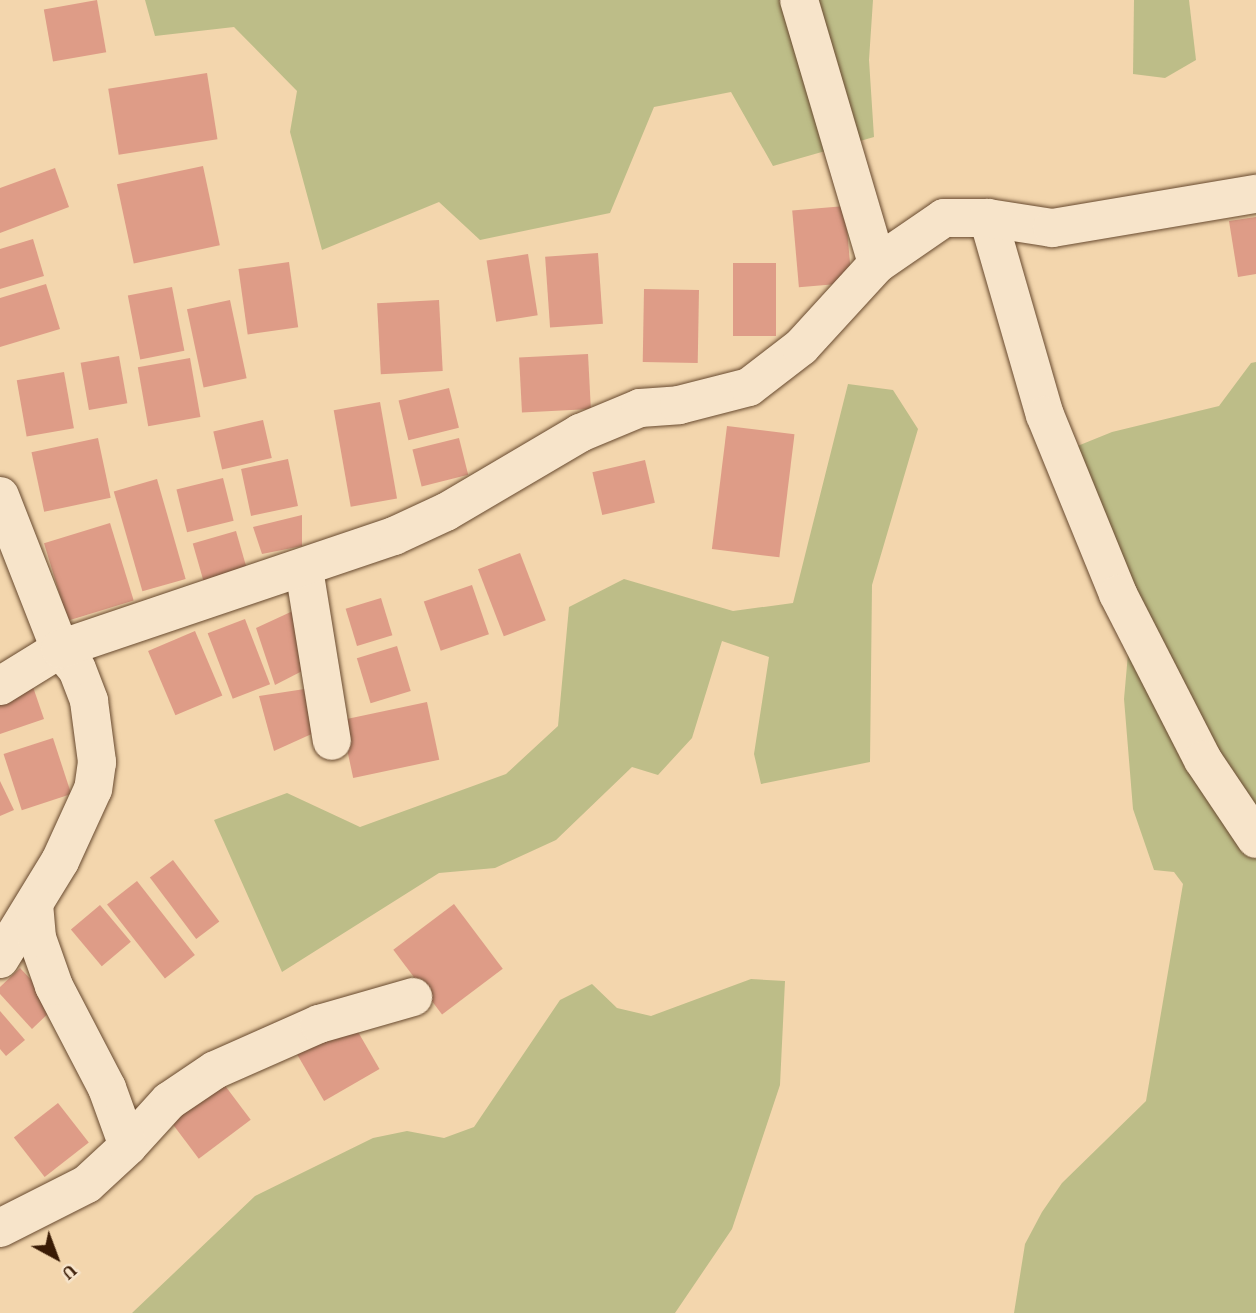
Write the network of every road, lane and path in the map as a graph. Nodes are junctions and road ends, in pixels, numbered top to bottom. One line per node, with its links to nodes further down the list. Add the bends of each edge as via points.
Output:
1 (799, 0): 4 (street)
2 (1256, 194): 3 (street, via 1052,228)
3 (988, 218): 4 (street, via 944,218); 10 (street, via 1045,415 1118,594 1203,760)
4 (877, 264): 6 (street, via 801,347 749,387 679,405 639,408 580,433 446,512)
5 (0, 496): 7 (street)
6 (304, 569): 7 (street); 9 (street)
7 (60, 649): 8 (street); 11 (street, via 77,669 89,701 97,762 81,817)
8 (0, 686)
9 (332, 741)
10 (1256, 839)
11 (34, 905): 12 (street); 14 (street, via 37,938 54,986 98,1067)
12 (0, 959)
13 (414, 997): 14 (street, via 318,1024 215,1070 169,1101)
14 (128, 1146): 15 (street, via 87,1184)
15 (0, 1228)

